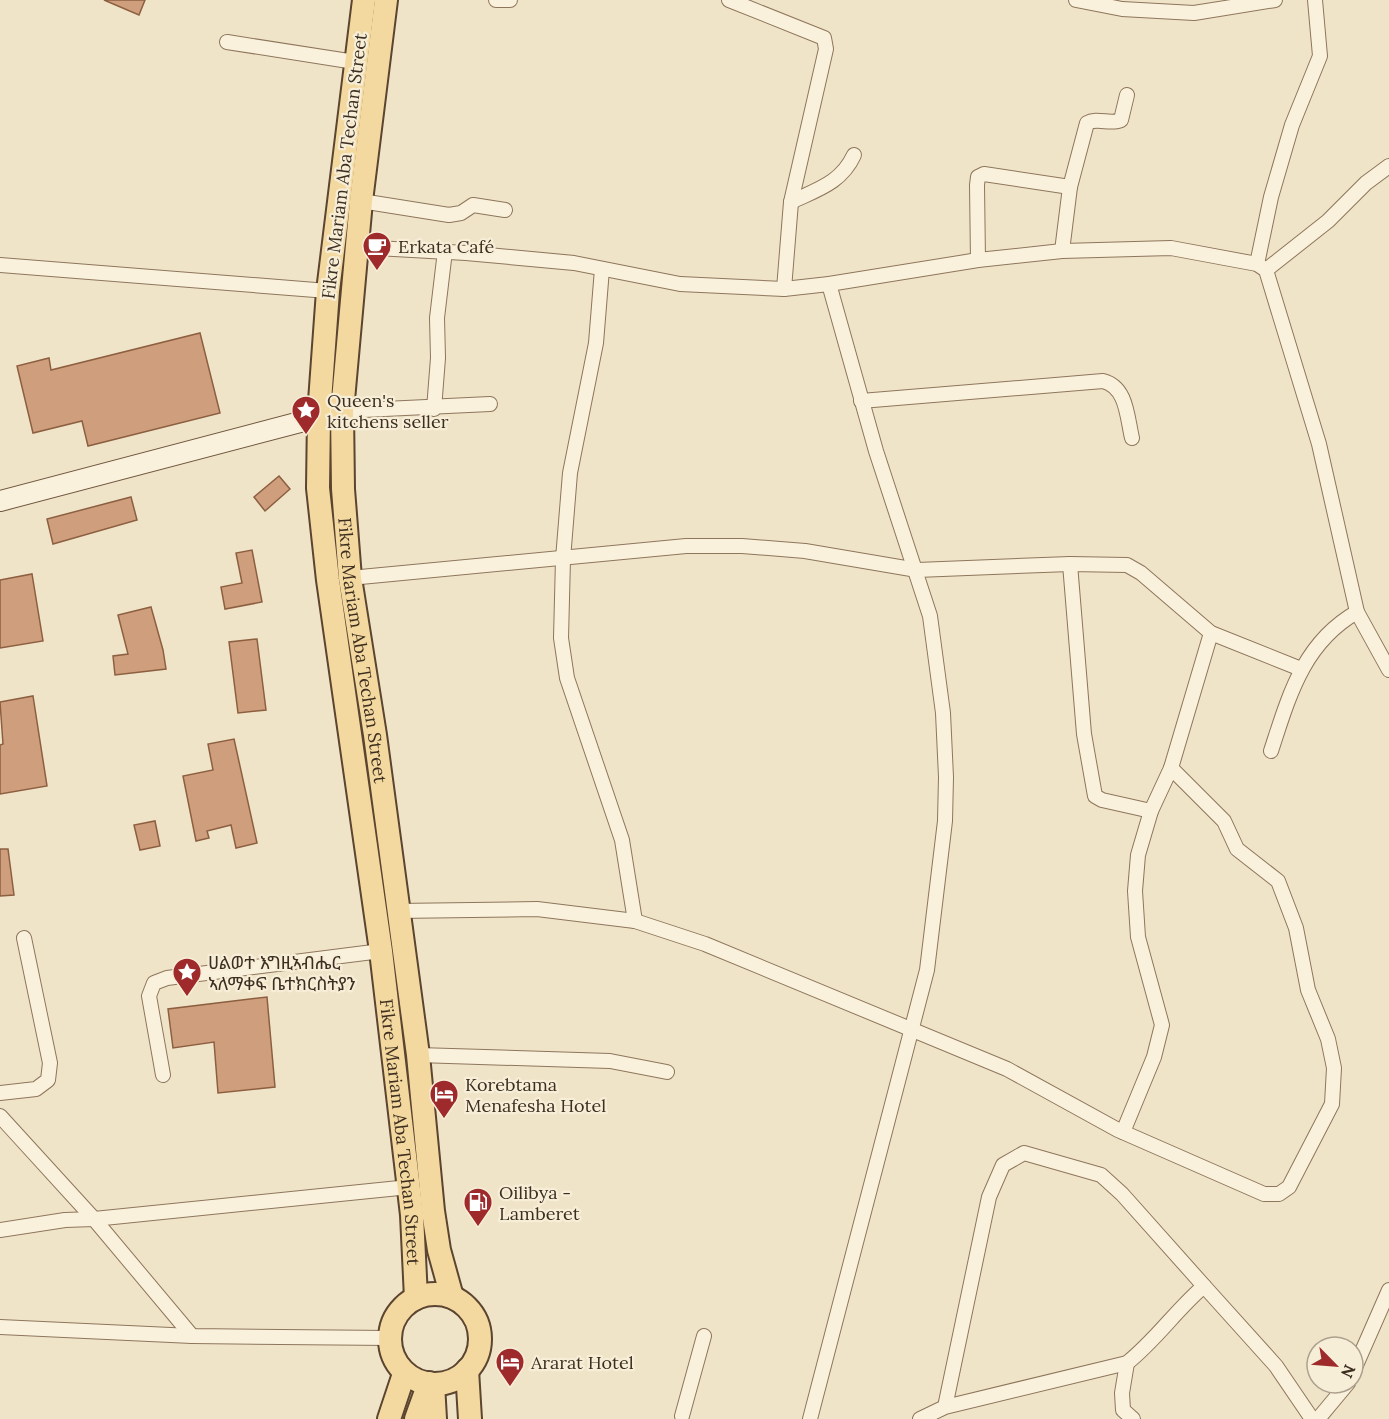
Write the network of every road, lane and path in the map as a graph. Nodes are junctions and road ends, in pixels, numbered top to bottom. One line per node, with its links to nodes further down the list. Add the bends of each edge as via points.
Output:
1 (364, 0): 10 (main road, Fikre Mariam Aba Techan Street)
2 (386, 0): 10 (main road, Fikre Mariam Aba Techan Street)
3 (496, 0): 4 (street)
4 (510, 0)
5 (729, 0): 16 (street, via 824,38 826,49)
6 (1076, 0): 7 (street, via 1122,9 1194,13)
7 (1275, 0)
8 (1315, 0): 23 (street, via 1320,56 1289,135 1271,196)
9 (227, 42): 10 (street)
10 (364, 53): 15 (main road, Fikre Mariam Aba Techan Street); 27 (main road, Fikre Mariam Aba Techan Street)
11 (1127, 95): 14 (street, via 1122,120 1087,123)
12 (854, 155): 16 (street, via 847,171 838,178)
13 (1389, 166): 23 (street, via 1328,221)
14 (1070, 187): 20 (street); 21 (street, via 984,174 978,177)
15 (360, 201): 17 (street, via 449,215 473,205); 18 (main road, Fikre Mariam Aba Techan Street)
16 (791, 202): 26 (street)
17 (504, 210)
18 (358, 247): 19 (street); 31 (main road, Fikre Mariam Aba Techan Street)
19 (446, 251): 24 (street); 30 (street, via 437,318)
20 (1062, 251): 21 (street); 23 (street, via 1171,248)
21 (978, 260): 25 (street)
22 (0, 265): 27 (street)
23 (1262, 267): 39 (street, via 1319,444)
24 (602, 269): 26 (street, via 681,284); 35 (street, via 596,343 570,473)
25 (829, 284): 26 (street); 28 (street)
26 (784, 288)
27 (328, 291): 32 (main road, Fikre Mariam Aba Techan Street)
28 (861, 400): 33 (street, via 1103,381 1113,383 1120,392); 37 (street)
29 (490, 404): 30 (street)
30 (434, 409): 31 (street)
31 (342, 411): 32 (street); 38 (main road, Fikre Mariam Aba Techan Street)
32 (319, 415): 34 (street); 49 (main road, Fikre Mariam Aba Techan Street, via 322,534)
33 (1132, 438)
34 (0, 501)
35 (563, 559): 37 (street, via 686,546 742,546 805,551); 38 (street); 47 (street, via 561,638 567,678 622,840)
36 (1070, 564): 37 (street); 40 (street, via 1127,565); 45 (street, via 1084,734 1095,796)
37 (917, 570): 50 (street, via 930,616 943,712 946,777 945,821 927,970)
38 (350, 578): 46 (main road, Fikre Mariam Aba Techan Street, via 375,735)
39 (1357, 612): 41 (street, via 1334,625); 42 (street)
40 (1211, 633): 41 (street); 44 (street)
41 (1301, 669): 43 (street)
42 (1389, 670)
43 (1271, 751)
44 (1171, 768): 45 (street); 56 (street, via 1224,821 1238,849 1278,881 1296,927 1308,990 1328,1039 1334,1068 1332,1104 1288,1187 1279,1194 1264,1194)
45 (1151, 811): 56 (street, via 1138,855 1135,891 1138,937 1162,1025 1154,1057)
46 (396, 911): 47 (street, via 537,909); 51 (main road, Fikre Mariam Aba Techan Street)
47 (635, 921): 50 (street, via 705,944)
48 (24, 938): 54 (street, via 50,1063 48,1080 36,1089)
49 (381, 951): 53 (street, via 166,978 154,983 149,996); 57 (main road, Fikre Mariam Aba Techan Street)
50 (911, 1031): 56 (street, via 1007,1069); 80 (street)
51 (418, 1055): 52 (street, via 610,1061); 63 (main road, Fikre Mariam Aba Techan Street, via 436,1231)
52 (666, 1072)
53 (163, 1075)
54 (0, 1094)
55 (0, 1116): 58 (street)
56 (1123, 1132)
57 (409, 1187): 58 (street); 62 (main road, Fikre Mariam Aba Techan Street)
58 (94, 1219): 59 (street); 66 (street)
59 (0, 1230)
60 (1204, 1286): 69 (street); 74 (street, via 1101,1175 1024,1153 1003,1165 988,1197); 83 (street, via 1276,1366)
61 (1389, 1290): 68 (street)
62 (416, 1298): 63 (main road, via 440,1294); 67 (main road, via 396,1315)
63 (452, 1298): 70 (main road, via 469,1311 479,1330 476,1358)
64 (0, 1327): 66 (street)
65 (704, 1335): 75 (street)
66 (192, 1336): 67 (street)
67 (390, 1338): 71 (main road, via 392,1354)
68 (1365, 1345)
69 (1127, 1363): 74 (street); 82 (street, via 1123,1410)
70 (468, 1370): 72 (main road, via 456,1379); 79 (main road)
71 (404, 1374): 72 (main road); 76 (main road)
72 (431, 1384): 77 (main road); 78 (main road)
73 (1338, 1395): 84 (street)
74 (945, 1407): 81 (street)
75 (684, 1418)
76 (389, 1419)
77 (416, 1419)
78 (435, 1419)
79 (470, 1419)
80 (810, 1419)
81 (920, 1419)
82 (1133, 1419)
83 (1312, 1419)
84 (1318, 1419)

